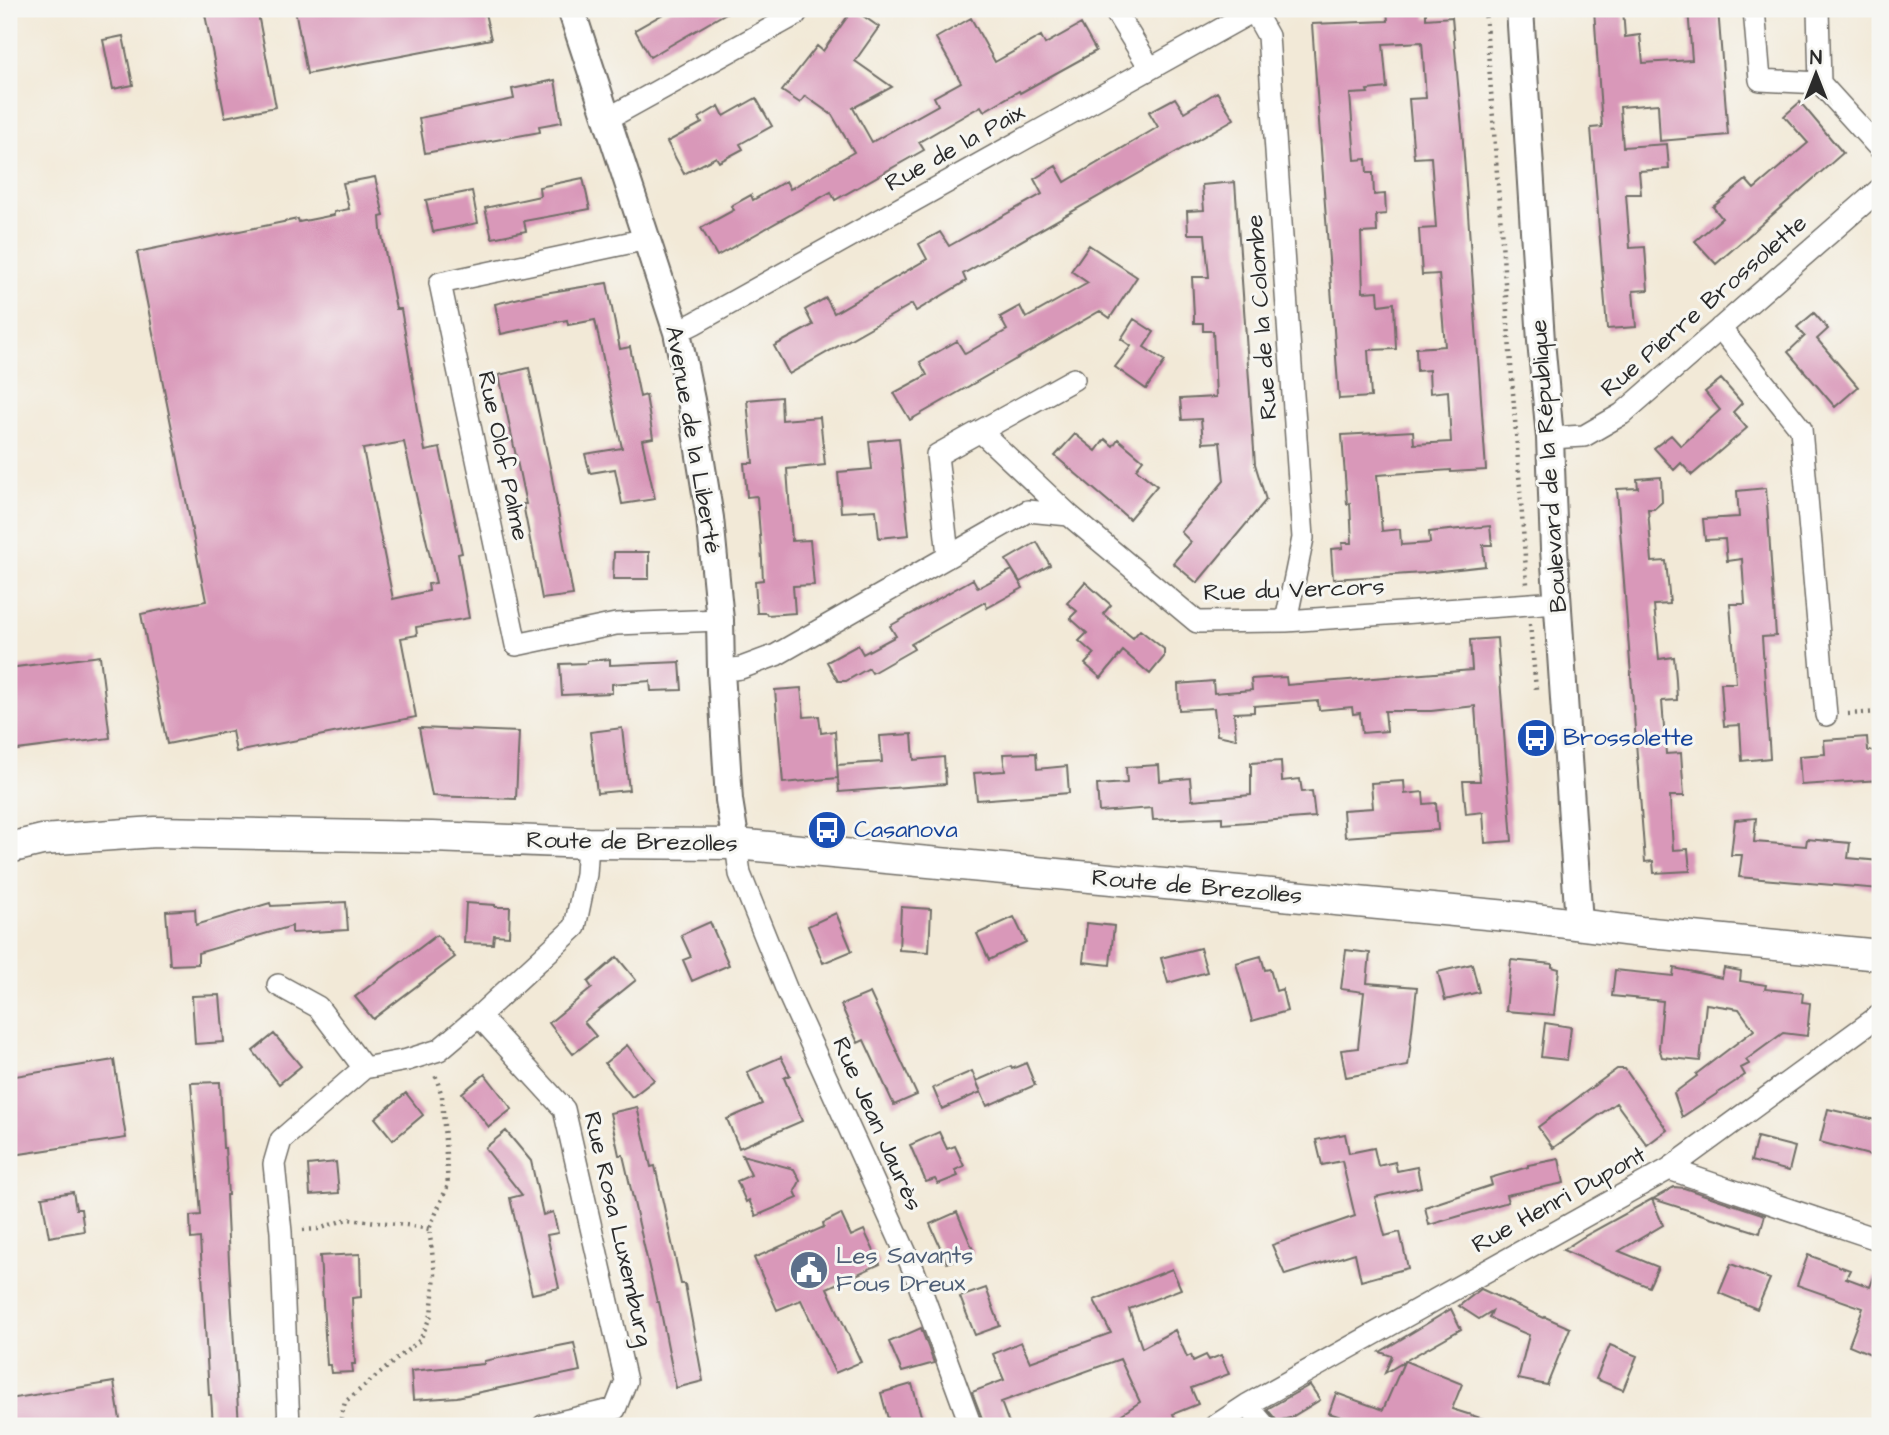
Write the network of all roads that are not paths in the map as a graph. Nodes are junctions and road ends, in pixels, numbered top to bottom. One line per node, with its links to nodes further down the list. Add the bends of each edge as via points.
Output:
1 (570, 9): 10 (street, Avenue de la Liberté)
2 (799, 9): 10 (street)
3 (1114, 9): 8 (street)
4 (1520, 9): 18 (street, Boulevard de la République)
5 (1754, 9): 9 (street, via 1760,80)
6 (1818, 9): 9 (street)
7 (1256, 10): 8 (street, Rue de la Paix); 23 (street, Rue de la Colombe, via 1268,36 1303,538)
8 (1150, 68): 15 (street, Rue de la Paix)
9 (1820, 83): 11 (street)
10 (607, 119): 13 (street, Avenue de la Liberté)
11 (1880, 149)
12 (1880, 188): 14 (street, Rue Pierre Brossolette)
13 (647, 239): 15 (street, Avenue de la Liberté); 22 (street, Rue Olof Palme, via 440,283 516,645 616,624)
14 (1720, 328): 18 (street, Rue Pierre Brossolette, via 1622,414 1584,436); 25 (street, via 1801,429)
15 (677, 332): 22 (street, Avenue de la Liberté, via 710,518)
16 (1074, 379): 17 (street)
17 (980, 431): 19 (street, Rue du Vercors); 20 (street, via 937,455)
18 (1550, 439): 21 (street, Boulevard de la République)
19 (1069, 515): 20 (street, via 1028,511); 23 (street, Rue du Vercors, via 1197,622)
20 (948, 555): 24 (street, via 776,655)
21 (1558, 601): 23 (street, Rue du Vercors); 29 (street, Boulevard de la République)
22 (720, 620): 24 (street, Avenue de la Liberté)
23 (1286, 621)
24 (721, 671): 27 (street, Avenue de la Liberté)
25 (1826, 715)
26 (588, 843): 27 (main road, Route de Brezolles); 28 (main road, Route de Brezolles, via 155,832 41,840); 33 (street, via 575,927)
27 (736, 844): 29 (main road, Route de Brezolles); 40 (street, Rue Jean Jaurès, via 740,874 788,993 914,1271)
28 (9, 848)
29 (1579, 923): 30 (main road, Route de Brezolles)
30 (1880, 955)
31 (278, 985): 34 (street, via 318,1007)
32 (1880, 1015): 35 (street, Rue Henri Dupont)
33 (479, 1016): 34 (street, via 439,1050); 39 (street, Rue Rosa Luxemburg, via 564,1109 626,1381 615,1409)
34 (364, 1068): 38 (street, via 281,1140 274,1164)
35 (1669, 1169): 36 (street); 37 (street, Rue Henri Dupont)
36 (1880, 1240)
37 (1247, 1405): 41 (street, Rue Henri Dupont); 42 (street)
38 (289, 1426)
39 (543, 1426)
40 (971, 1426)
41 (1215, 1426)
42 (1265, 1426)

